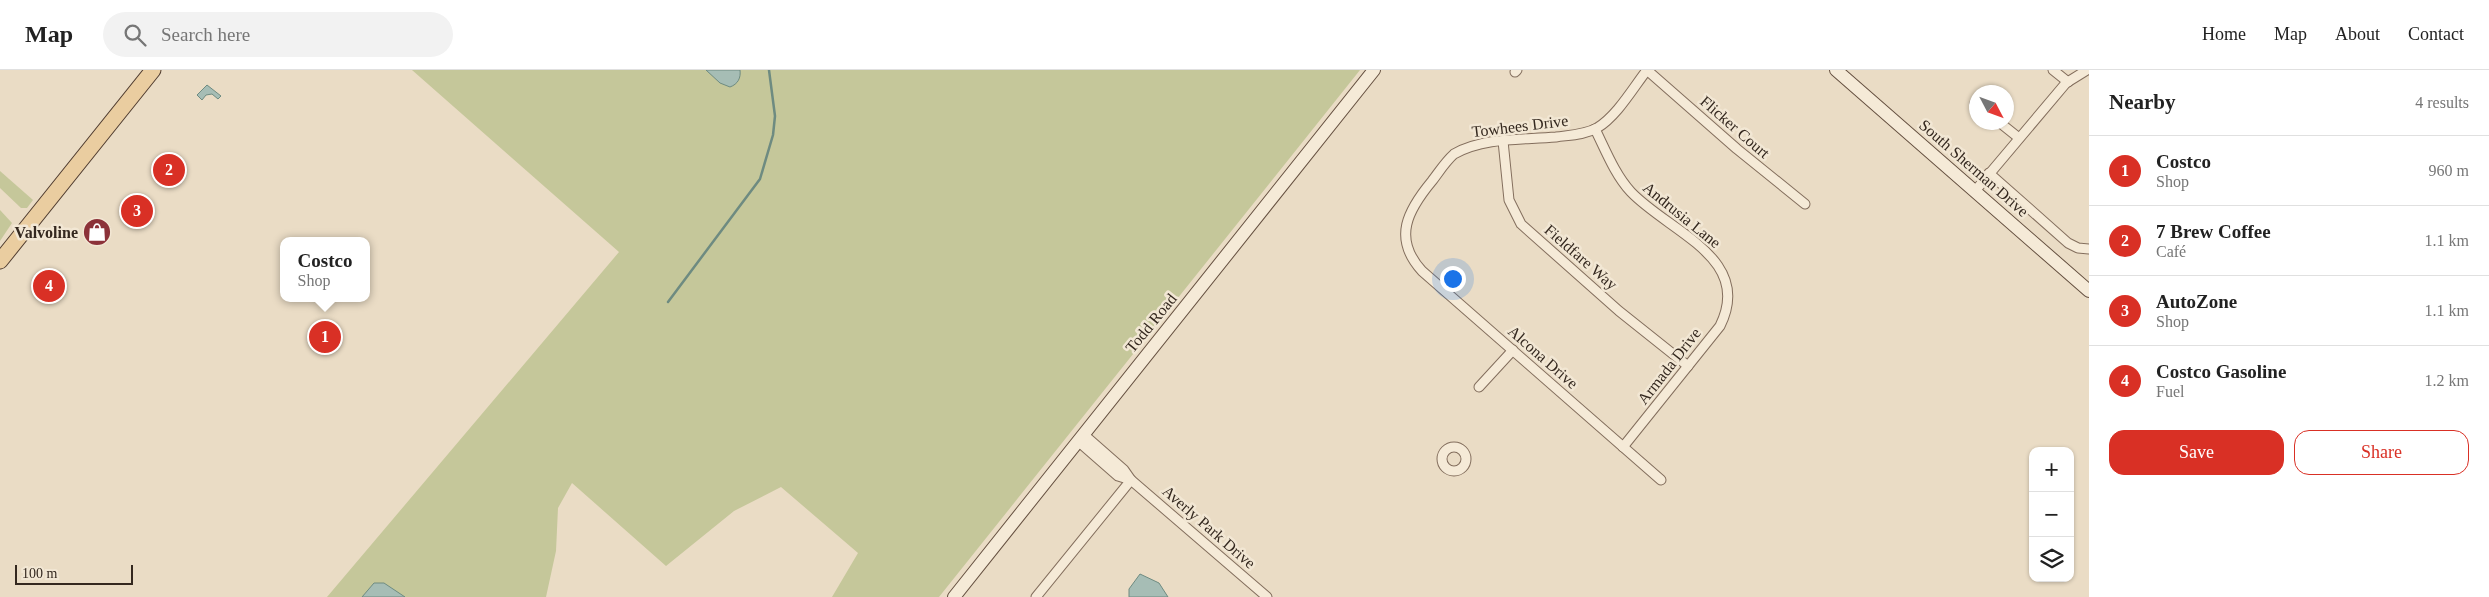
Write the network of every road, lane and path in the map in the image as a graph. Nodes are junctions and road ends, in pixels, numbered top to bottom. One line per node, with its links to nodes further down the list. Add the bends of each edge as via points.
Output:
1 (153, 70): 17 (main road)
2 (1374, 70): 23 (street, Todd Road)
3 (1647, 70): 8 (street, Towhees Drive, via 1606,121); 14 (street, Flicker Court)
4 (1836, 70): 13 (street, South Sherman Drive)
5 (2053, 70): 7 (street)
6 (2087, 72): 7 (street)
7 (2068, 82): 10 (street)
8 (1595, 129): 11 (street, Towhees Drive, via 1577,135); 19 (street, Andrusia Lane, via 1630,191 1718,264 1727,283)
9 (2010, 130): 10 (street)
10 (2019, 138): 12 (street)
11 (1504, 141): 16 (street, Towhees Drive, via 1470,146 1454,154 1447,162 1409,213 1405,234); 21 (street, Fieldfare Way, via 1509,200 1518,220 1619,311)
12 (1989, 173): 13 (street); 15 (street, via 2068,243 2078,248)
13 (1975, 191): 18 (street, South Sherman Drive)
14 (1806, 204)
15 (2089, 248)
16 (1410, 252): 20 (street, Alcona Drive, via 1422,271)
17 (0, 261)
18 (2089, 292)
19 (1728, 300): 21 (street, Armada Drive, via 1720,326)
20 (1512, 350): 22 (street); 24 (street, Alcona Drive)
21 (1688, 366): 24 (street, Armada Drive)
22 (1480, 387)
23 (1080, 438): 25 (street, Averly Park Drive, via 1118,476); 27 (street, Todd Road)
24 (1623, 447): 26 (street, Alcona Drive)
25 (1130, 480): 28 (street); 29 (street, Averly Park Drive)
26 (1661, 480)
27 (954, 597)
28 (1036, 597)
29 (1267, 597)

